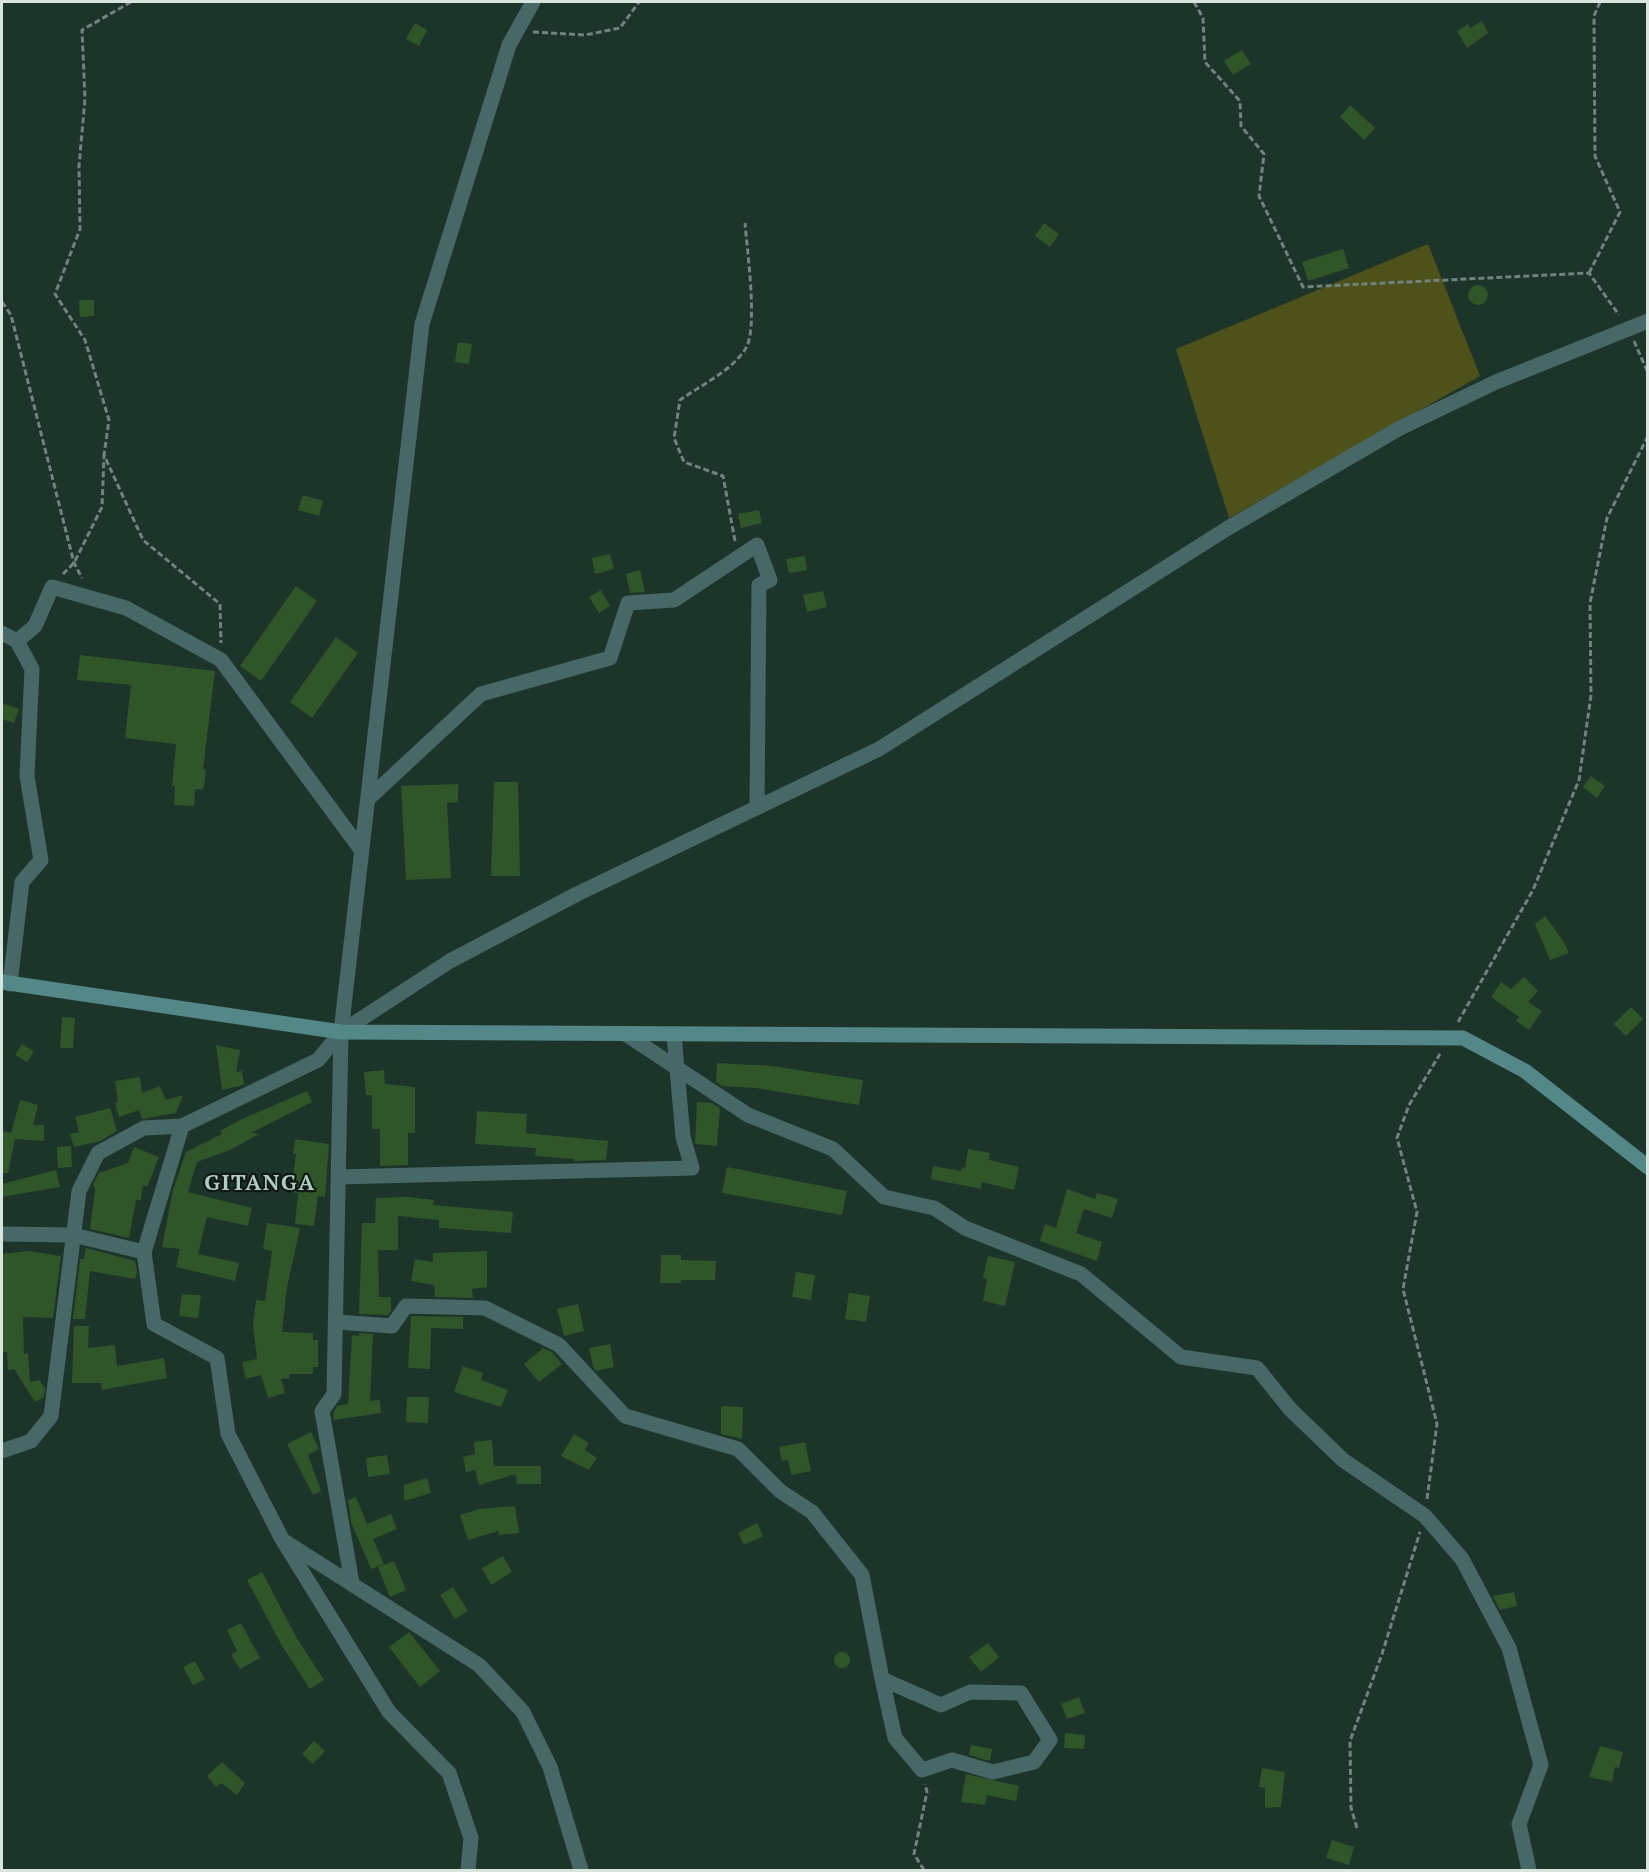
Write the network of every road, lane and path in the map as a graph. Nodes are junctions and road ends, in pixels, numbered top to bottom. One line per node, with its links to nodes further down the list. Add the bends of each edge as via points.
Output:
1 (131, 2): 14 (path, via 82,30 85,99 79,166 80,229 55,294 85,340 106,408 109,420)
2 (533, 2): 6 (street)
3 (639, 2): 6 (path, via 620,28 585,35)
4 (1194, 2): 8 (path, via 1203,18 1205,62 1240,101 1241,126 1264,154 1258,196 1303,287)
5 (1600, 2): 8 (path, via 1594,16 1595,156 1620,212)
6 (517, 31): 22 (street, via 509,45 422,324)
7 (745, 223): 15 (path, via 752,303 747,347 728,368 680,400 674,438 684,462 723,476)
8 (1589, 273): 11 (path)
9 (2, 302): 16 (path, via 11,315)
10 (1647, 321): 11 (street)
11 (1630, 330): 12 (path); 23 (street, via 1496,382 1400,428 1228,528 879,749)
12 (1647, 373)
13 (1647, 436): 29 (path, via 1606,518 1590,603 1591,695 1579,780 1533,890)
14 (104, 455): 16 (path, via 102,507); 21 (path, via 143,540 220,604)
15 (738, 558): 22 (street, via 674,600 628,603 610,658 481,694); 23 (street, via 757,545 770,580 759,585)
16 (74, 563): 17 (path); 18 (path)
17 (52, 587): 18 (street); 20 (street, via 34,626)
18 (93, 598): 21 (street, via 126,608)
19 (2, 633): 20 (street)
20 (17, 641): 25 (street, via 32,669 27,776 41,860 22,882)
21 (221, 660): 24 (street)
22 (368, 799): 24 (street)
23 (757, 808): 26 (street, via 577,894 450,961)
24 (362, 851): 26 (street)
25 (6, 983): 26 (main road)
26 (342, 1032): 27 (main road); 31 (street, via 318,1060); 33 (street)
27 (627, 1035): 28 (main road); 30 (street)
28 (674, 1035): 29 (main road); 30 (street)
29 (1449, 1038): 32 (main road, via 1463,1038 1525,1071); 39 (path, via 1409,1105 1397,1138 1417,1212 1403,1289 1437,1424)
30 (676, 1067): 33 (street, via 683,1137 692,1168); 39 (street, via 748,1115 833,1149 884,1197 934,1209 965,1228 1081,1274 1181,1357 1257,1368 1290,1409 1343,1460)
31 (182, 1126): 35 (street, via 144,1128 98,1153 79,1191); 36 (street)
32 (1647, 1167)
33 (339, 1177): 37 (street)
34 (2, 1234): 35 (street)
35 (73, 1235): 36 (street); 38 (street, via 51,1416 31,1442)
36 (144, 1252): 40 (street, via 154,1324 217,1358 228,1434)
37 (337, 1322): 41 (street, via 334,1394 322,1411); 42 (street, via 392,1326 406,1306 485,1308 559,1345 625,1416 738,1449 780,1491 812,1512 862,1575)
38 (2, 1451)
39 (1425, 1516): 44 (path, via 1350,1741 1351,1808); 48 (street, via 1462,1559 1509,1648 1541,1765 1519,1824)
40 (282, 1539): 41 (street); 45 (street, via 389,1712 449,1773 471,1838)
41 (352, 1583): 46 (street, via 478,1665 524,1712 550,1767)
42 (882, 1679): 43 (street, via 895,1738); 43 (street, via 941,1705 970,1692 1021,1693 1050,1740 1035,1762 993,1772 952,1760)
43 (922, 1770): 47 (path, via 927,1792 914,1854)
44 (1358, 1828)
45 (468, 1870)
46 (581, 1870)
47 (924, 1870)
48 (1529, 1870)

